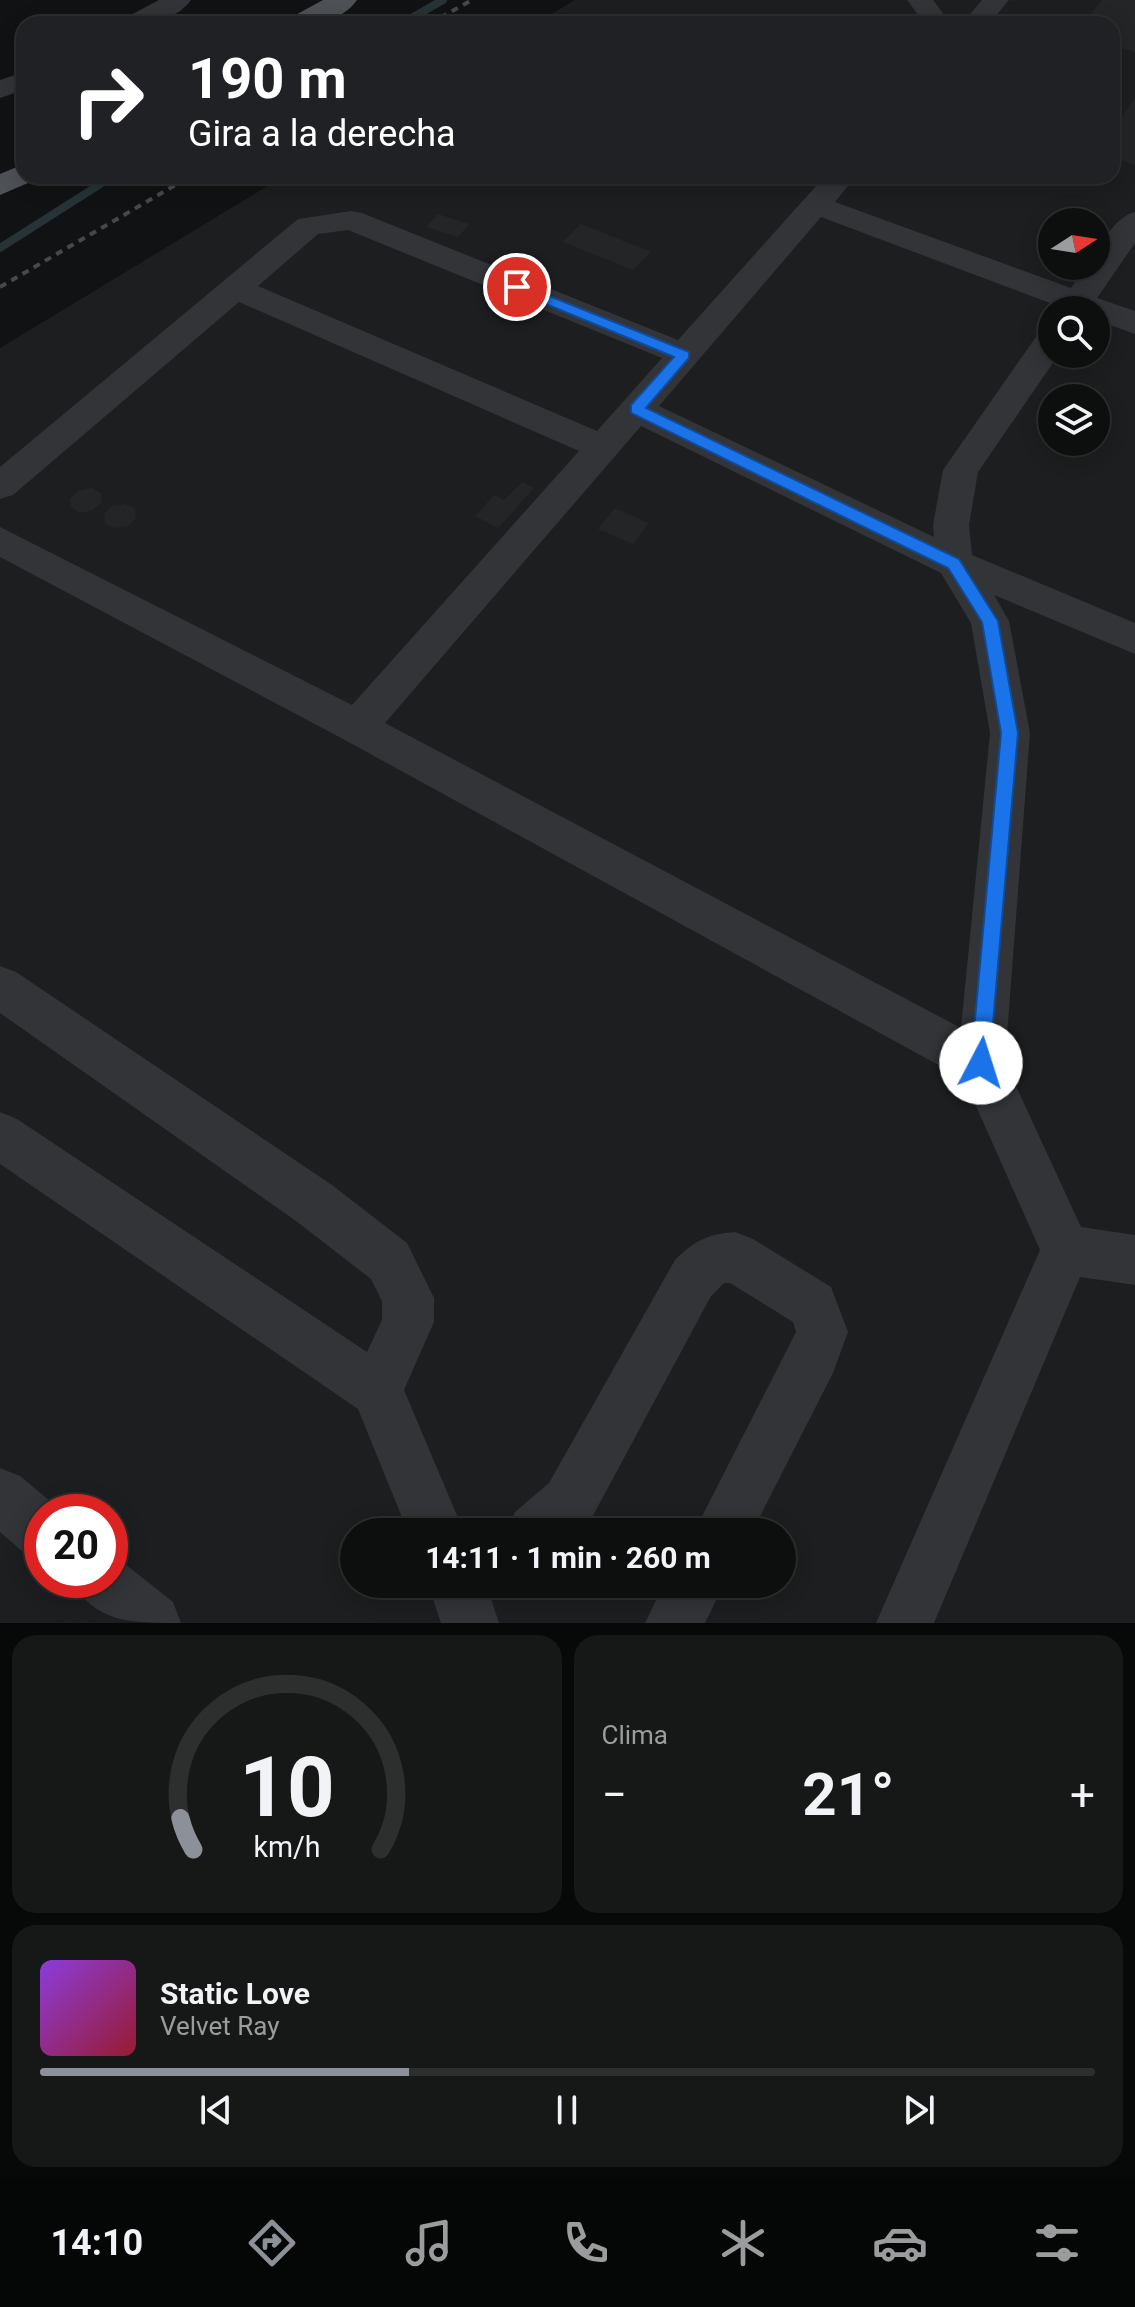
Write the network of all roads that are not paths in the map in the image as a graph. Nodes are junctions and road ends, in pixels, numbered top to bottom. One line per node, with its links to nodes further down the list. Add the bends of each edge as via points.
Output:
1 (178, 0): 4 (lane)
2 (343, 0): 5 (main road)
3 (996, 0): 6 (lane)
4 (149, 16)
5 (316, 16)
6 (982, 16)
7 (834, 184): 8 (lane)
8 (816, 205): 11 (lane); 15 (lane)
9 (1135, 221): 12 (lane)
10 (235, 288): 15 (lane, via 309,226 351,220); 18 (lane); 19 (lane)
11 (1049, 296)
12 (1082, 296)
13 (1110, 316): 14 (lane)
14 (1135, 323)
15 (684, 355): 17 (lane)
16 (1038, 359): 21 (lane, via 961,470 951,525)
17 (636, 409): 18 (lane); 21 (lane)
18 (603, 447): 23 (lane)
19 (0, 486)
20 (0, 541): 23 (lane)
21 (954, 563): 22 (lane); 25 (lane, via 990,621 1010,733)
22 (1135, 639)
23 (357, 727): 25 (lane)
24 (0, 987): 29 (lane, via 314,1203 389,1261 408,1298 408,1322)
25 (981, 1063): 27 (lane)
26 (0, 1136): 29 (lane)
27 (1066, 1250): 28 (lane); 39 (lane)
28 (1135, 1260)
29 (377, 1390): 32 (lane)
30 (0, 1496): 31 (lane)
31 (24, 1516)
32 (430, 1518)
33 (551, 1518): 34 (lane, via 569,1503 693,1278 712,1259 735,1257 813,1305 822,1332)
34 (729, 1518)
35 (122, 1598): 37 (lane)
36 (687, 1598): 38 (lane)
37 (152, 1623)
38 (674, 1623)
39 (905, 1623)

